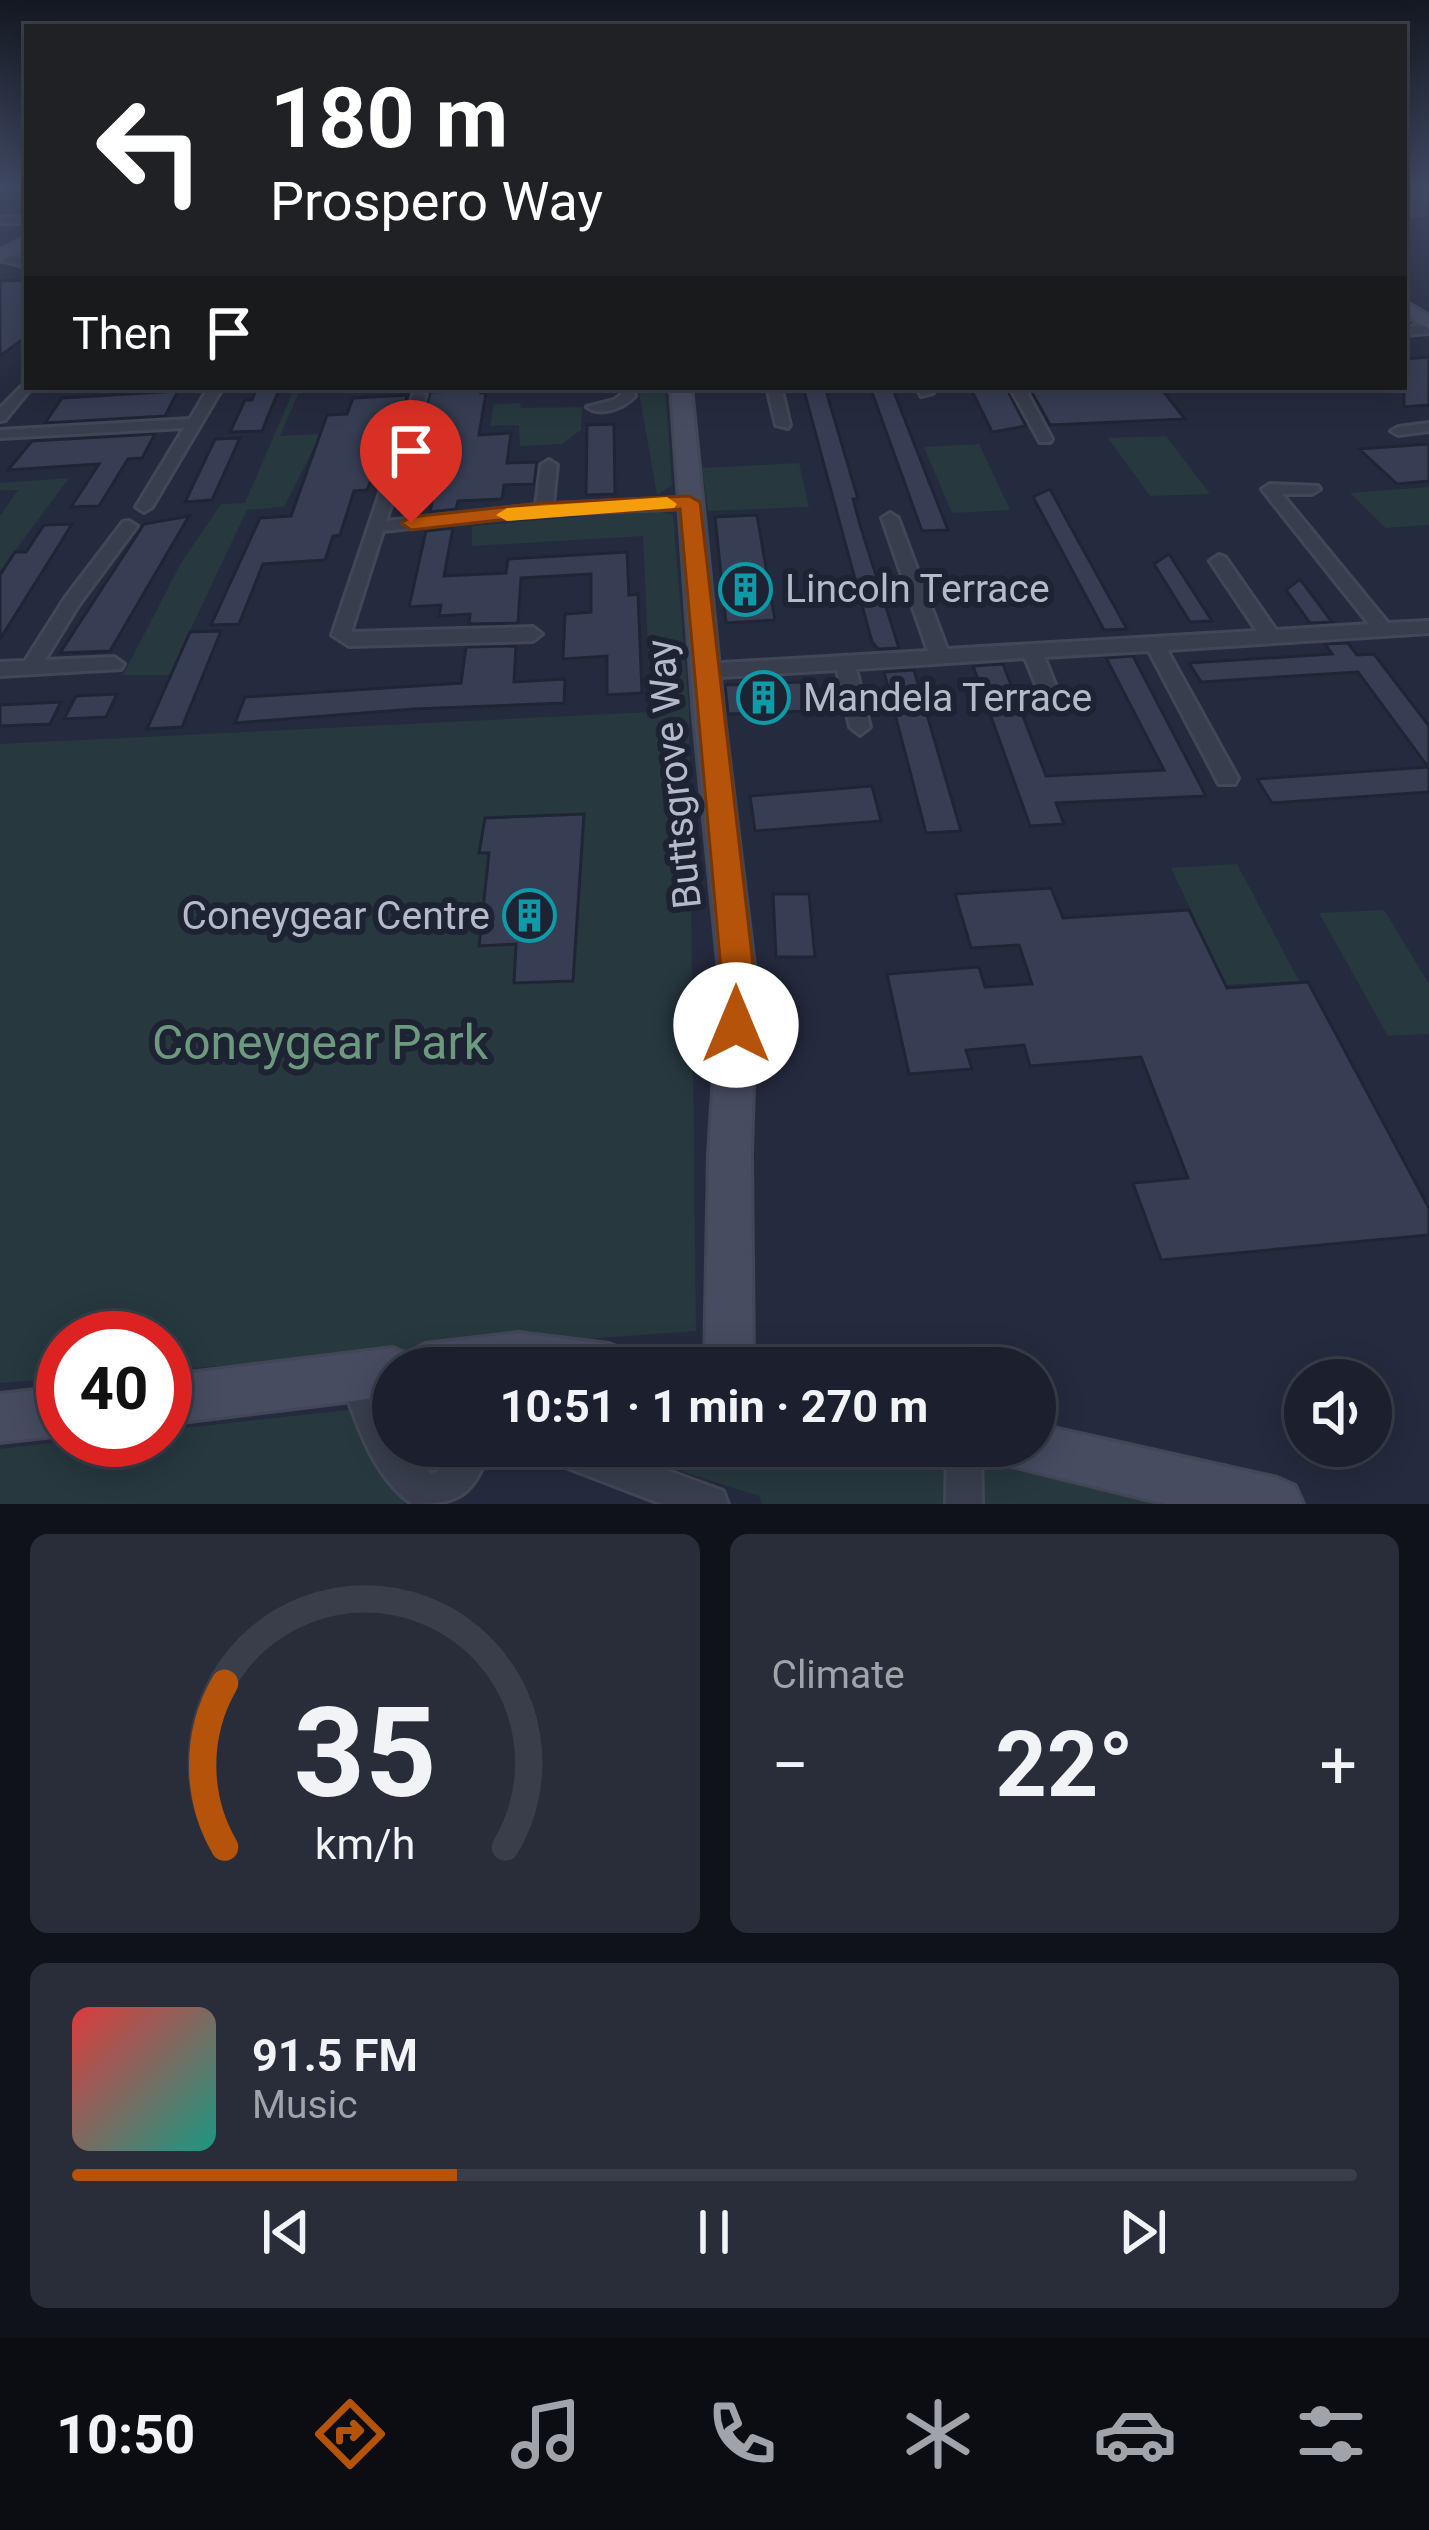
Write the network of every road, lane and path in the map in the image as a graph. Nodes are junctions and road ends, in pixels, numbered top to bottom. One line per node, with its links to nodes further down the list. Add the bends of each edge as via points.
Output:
1 (24, 389): 9 (street)
2 (214, 390): 10 (street)
3 (627, 390): 8 (street, via 618,404)
4 (680, 390): 18 (street, Buttsgrove Way)
5 (775, 390): 11 (street)
6 (1019, 390): 15 (street)
7 (418, 395): 23 (street)
8 (594, 407)
9 (0, 417)
10 (193, 423): 14 (street); 19 (street)
11 (783, 425)
12 (1429, 427): 13 (street)
13 (1398, 431)
14 (0, 434)
15 (1045, 439)
16 (549, 465): 20 (street)
17 (1312, 489): 26 (street, via 1270,489)
18 (689, 502): 20 (street); 36 (street, Buttsgrove Way)
19 (143, 507)
20 (544, 509): 23 (street)
21 (890, 518): 31 (street)
22 (129, 526): 34 (street)
23 (375, 526): 27 (street, via 341,635 356,641)
24 (1219, 561): 28 (street)
25 (1429, 627): 26 (street)
26 (1382, 628): 28 (street)
27 (533, 634)
28 (1271, 637): 29 (street)
29 (1155, 644): 30 (street); 39 (street)
30 (1032, 652): 31 (street); 37 (street)
31 (940, 657): 32 (street)
32 (845, 663): 36 (street); 38 (street)
33 (114, 664): 34 (street)
34 (31, 668): 35 (street)
35 (0, 669)
36 (705, 671): 40 (street, Buttsgrove Way, via 738,982)
37 (1046, 689)
38 (860, 727)
39 (1228, 778)
40 (729, 1347)
41 (372, 1374): 42 (street)
42 (192, 1397)
43 (36, 1415): 44 (street)
44 (0, 1418)
45 (1056, 1454): 53 (street)
46 (397, 1467): 50 (street)
47 (462, 1467): 50 (street, via 450,1485)
48 (610, 1467): 51 (street)
49 (964, 1467): 52 (street)
50 (424, 1498)
51 (710, 1504)
52 (964, 1504)
53 (1277, 1504)

